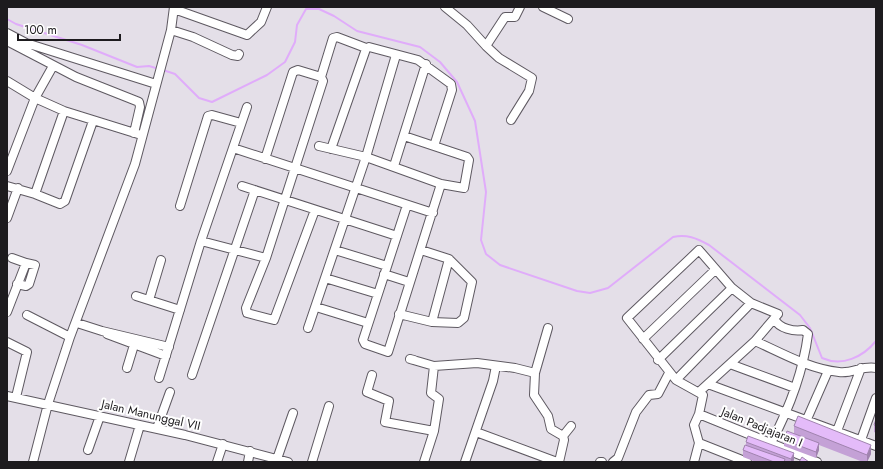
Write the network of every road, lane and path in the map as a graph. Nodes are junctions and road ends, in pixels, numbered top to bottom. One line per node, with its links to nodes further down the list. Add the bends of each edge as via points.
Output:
1 (267, 7): 5 (street, via 262,22 247,35)
2 (445, 7): 10 (street, via 467,25)
3 (520, 7): 10 (street, via 515,17 504,18)
4 (543, 7): 6 (street)
5 (174, 8): 7 (street)
6 (568, 18)
7 (171, 30): 12 (street, via 232,55); 18 (street)
8 (7, 33): 18 (street, via 26,43)
9 (7, 41): 15 (street)
10 (486, 46): 22 (street, via 532,78 529,91)
11 (366, 48): 13 (street, via 371,47); 16 (street, via 337,37 333,38); 30 (street)
12 (239, 54)
13 (396, 55): 14 (street); 31 (street)
14 (426, 64): 26 (street); 28 (street, via 450,83 452,88)
15 (53, 66): 19 (street); 25 (street, via 139,102)
16 (321, 77): 32 (street, via 298,70 293,72); 34 (street, via 323,81)
17 (7, 81): 19 (street)
18 (156, 84): 25 (street)
19 (36, 98): 21 (street); 35 (street)
20 (247, 107): 24 (street)
21 (64, 111): 23 (street); 42 (street)
22 (512, 120)
23 (93, 121): 25 (street); 42 (street, via 65,201 60,204)
24 (241, 123): 29 (street); 45 (street, via 208,116)
25 (138, 135): 76 (street, via 123,198 90,280)
26 (404, 136): 28 (street); 33 (street)
27 (319, 146): 30 (street)
28 (434, 146): 36 (street, via 468,159 464,188)
29 (233, 148): 32 (street); 51 (street)
30 (331, 149): 31 (street)
31 (366, 157): 33 (street); 40 (street)
32 (265, 158): 34 (street)
33 (394, 166): 36 (street)
34 (295, 169): 40 (street); 43 (street)
35 (7, 171)
36 (441, 184): 47 (street)
37 (7, 186): 39 (street)
38 (242, 186): 41 (street)
39 (18, 188): 42 (street); 48 (street)
40 (356, 188): 44 (street); 49 (street)
41 (255, 190): 43 (street); 54 (street)
42 (35, 194)
43 (285, 201): 46 (street); 56 (street)
44 (407, 205): 47 (street); 50 (street)
45 (180, 206)
46 (315, 210): 49 (street); 56 (street, via 275,318 272,320 245,311)
47 (433, 213): 53 (street)
48 (7, 218)
49 (345, 220): 50 (street); 52 (street)
50 (397, 236): 59 (street)
51 (201, 241): 54 (street); 70 (street)
52 (335, 250): 59 (street); 62 (street)
53 (422, 250): 57 (street); 63 (street)
54 (234, 251): 56 (street); 100 (street)
55 (12, 258): 71 (street, via 36,265 30,284 17,284)
56 (266, 258)
57 (449, 259): 75 (street); 75 (street, via 471,280 464,318 458,323)
58 (161, 260): 67 (street)
59 (387, 266): 61 (street)
60 (715, 270): 64 (street); 82 (street); 82 (street, via 698,250 628,316 627,319)
61 (384, 274): 63 (street); 65 (street)
62 (326, 278): 65 (street); 69 (street)
63 (409, 282): 72 (street)
64 (732, 288): 68 (street); 89 (street)
65 (378, 294): 77 (street)
66 (136, 296): 67 (street)
67 (149, 300): 70 (street)
68 (751, 303): 74 (street, via 777,313); 103 (street)
69 (316, 307): 77 (street); 78 (street)
70 (180, 310): 86 (street)
71 (7, 312)
72 (399, 314): 75 (street); 77 (street, via 388,352 363,342)
73 (27, 315): 81 (street)
74 (775, 320): 83 (street); 90 (street, via 777,324 789,329 807,332)
75 (432, 322)
76 (76, 323): 80 (street); 81 (street)
77 (368, 323)
78 (308, 328)
79 (548, 328): 98 (street)
80 (102, 331): 85 (street); 86 (street)
81 (70, 337): 110 (street)
82 (643, 339): 89 (street)
83 (755, 341): 90 (street); 91 (street)
84 (7, 342): 108 (street, via 27,352)
85 (134, 345): 87 (street); 94 (street)
86 (169, 346): 87 (street)
87 (166, 356): 102 (street)
88 (414, 360): 92 (street, via 410,359)
89 (658, 360): 99 (street)
90 (804, 363): 97 (street); 105 (street)
91 (730, 364): 104 (street); 105 (street)
92 (434, 366): 93 (street, via 456,363); 120 (street, via 431,393 439,399)
93 (496, 366): 98 (street); 122 (street)
94 (127, 368)
95 (861, 368): 96 (street); 97 (street, via 846,372); 121 (street)
96 (876, 368)
97 (828, 371): 116 (street)
98 (535, 373): 123 (street, via 534,395 548,416 551,429)
99 (669, 373): 103 (street); 141 (street, via 658,394 649,395 637,410 618,458)
100 (192, 375)
101 (372, 375): 120 (street, via 367,392 389,401 385,422)
102 (158, 378)
103 (676, 380): 107 (street)
104 (708, 384): 107 (street); 113 (street)
105 (795, 388): 113 (street)
106 (170, 392): 119 (street)
107 (701, 393): 114 (street)
108 (11, 396): 110 (street, Jalan Manunggal VII)
109 (876, 398): 124 (street)
110 (48, 404): 115 (street, Jalan Manunggal VII); 133 (street)
111 (329, 406): 137 (street)
112 (293, 413): 132 (street)
113 (785, 413): 116 (street); 126 (street)
114 (699, 414): 125 (street, via 694,425); 126 (street, Jalan Padjajaran I)
115 (100, 416): 117 (street, Jalan Manunggal VII); 129 (street)
116 (807, 419): 121 (street)
117 (140, 425): 119 (street, Jalan Manunggal VII); 134 (street)
118 (571, 426): 123 (street)
119 (157, 428): 127 (street, Jalan Manunggal VII)
120 (434, 431): 138 (street)
121 (837, 431): 124 (street)
122 (476, 432): 139 (street); 140 (street)
123 (563, 436): 140 (street)
124 (861, 440): 128 (street)
125 (699, 443): 142 (street); 143 (street)
126 (771, 443): 131 (street, Jalan Padjajaran I)
127 (223, 444): 130 (street, Jalan Manunggal VII); 135 (street)
128 (876, 446)
129 (88, 450)
130 (250, 452): 132 (street, Jalan Manunggal VII); 136 (street)
131 (800, 459): 144 (street, Jalan Padjajaran I)
132 (283, 461)
133 (33, 462)
134 (130, 462)
135 (217, 462)
136 (248, 462)
137 (312, 462)
138 (424, 462)
139 (465, 462)
140 (558, 462)
141 (613, 462)
142 (694, 462)
143 (747, 462)
144 (817, 462)

